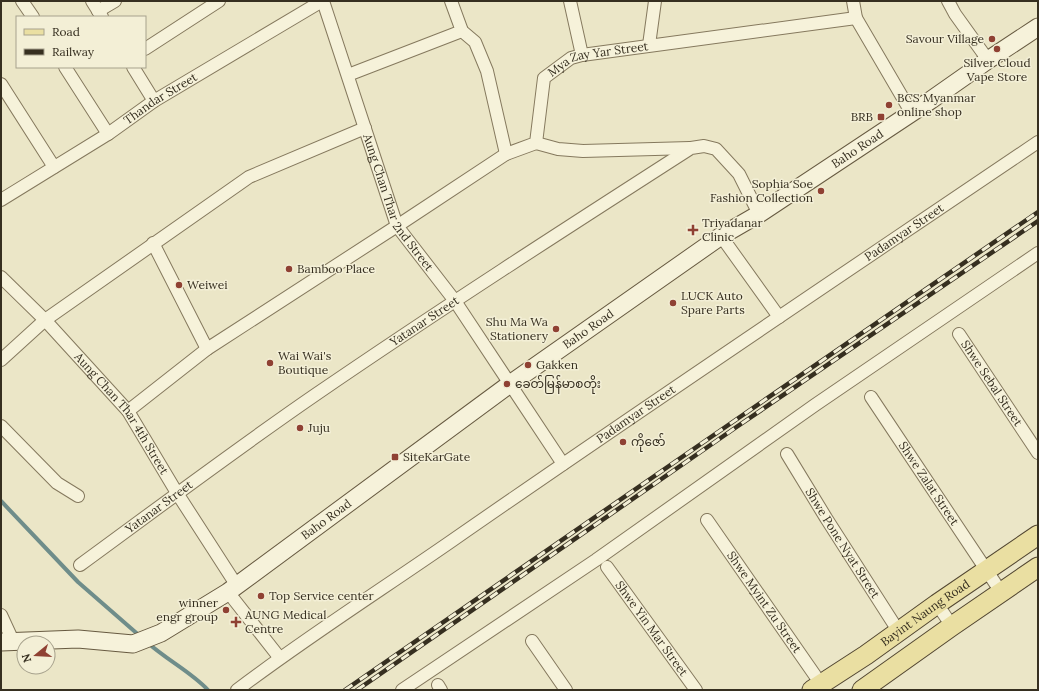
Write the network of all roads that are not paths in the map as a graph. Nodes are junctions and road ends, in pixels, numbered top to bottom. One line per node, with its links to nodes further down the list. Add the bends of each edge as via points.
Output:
1 (22, 1): 11 (street)
2 (116, 1): 10 (street)
3 (219, 1): 16 (street)
4 (322, 1): 21 (street, Aung Chan Thar 2nd Street); 23 (street, Thandar Street)
5 (451, 1): 14 (street)
6 (570, 1): 17 (street)
7 (655, 1): 15 (street)
8 (853, 1): 12 (street)
9 (948, 1): 18 (street)
10 (98, 10)
11 (32, 16)
12 (856, 18): 15 (street, Mya Zay Yar Street); 24 (street)
13 (1038, 27): 18 (main road, Baho Road)
14 (462, 31): 21 (street); 30 (street, via 475,42 487,71)
15 (649, 45): 17 (street, Mya Zay Yar Street)
16 (146, 48)
17 (582, 55): 28 (street, Mya Zay Yar Street, via 571,58 544,78)
18 (988, 60): 24 (main road, Baho Road)
19 (66, 68): 26 (street)
20 (134, 68): 23 (street)
21 (348, 75): 25 (street, Aung Chan Thar 2nd Street)
22 (1, 84): 31 (street)
23 (154, 101): 26 (street, Thandar Street)
24 (911, 112): 33 (main road, Baho Road)
25 (366, 128): 34 (street, Aung Chan Thar 2nd Street); 36 (street, via 249,177)
26 (108, 134): 31 (street, Thandar Street)
27 (1038, 142): 40 (street, Padamyar Street)
28 (536, 143): 29 (street, via 558,149 583,151); 30 (street)
29 (691, 148): 33 (street, via 716,148 739,174); 39 (street, Yatanar Street)
30 (506, 154): 34 (street)
31 (54, 167): 32 (street, Thandar Street)
32 (2, 197)
33 (759, 214): 35 (main road, Baho Road)
34 (397, 226): 39 (street, Aung Chan Thar 2nd Street); 43 (street)
35 (721, 236): 40 (street); 45 (main road, Baho Road)
36 (153, 243): 41 (street); 43 (street)
37 (1038, 253): 71 (street, via 815,405 596,560)
38 (1, 277): 41 (street, Aung Chan Thar 4th Street)
39 (455, 301): 45 (street, Aung Chan Thar 2nd Street); 52 (street, Yatanar Street)
40 (779, 317): 51 (street, Padamyar Street)
41 (45, 320): 44 (street); 47 (street, Aung Chan Thar 4th Street)
42 (959, 334): 49 (street, Shwe Sebal Street)
43 (207, 349): 47 (street)
44 (1, 360)
45 (510, 384): 51 (street, Aung Chan Thar 2nd Street); 60 (main road, Baho Road)
46 (871, 397): 59 (street, Shwe Zalat Street)
47 (128, 411): 52 (street, Aung Chan Thar 4th Street)
48 (1, 426): 53 (street, via 57,483)
49 (1038, 453)
50 (787, 454): 65 (street, Shwe Pone Nyat Street)
51 (563, 464): 68 (street, Padamyar Street, via 421,563)
52 (177, 493): 56 (street, Yatanar Street); 60 (street, Aung Chan Thar 4th Street)
53 (78, 496)
54 (707, 520): 69 (street, Shwe Myint Zu Street)
55 (1038, 535): 59 (main road, Bayint Naung Road)
56 (80, 565)
57 (607, 567): 73 (street, Shwe Yin Mar Street)
58 (1038, 567): 61 (main road, Bayint Naung Road)
59 (987, 570): 61 (street, Shwe Zalat Street); 62 (main road, Bayint Naung Road)
60 (233, 589): 66 (main road, Baho Road, via 161,633 133,644 78,639); 68 (street, Aung Chan Thar 4th Street)
61 (1001, 592): 64 (main road, Bayint Naung Road)
62 (936, 604): 64 (street); 65 (main road, Bayint Naung Road)
63 (1, 615): 66 (street)
64 (952, 626): 74 (main road, Bayint Naung Road)
65 (899, 632): 69 (main road, Bayint Naung Road)
66 (7, 641)
67 (532, 641): 72 (street)
68 (279, 657): 70 (street, Padamyar Street)
69 (817, 687)
70 (237, 690)
71 (402, 690)
72 (566, 690)
73 (696, 690)
74 (862, 690)

